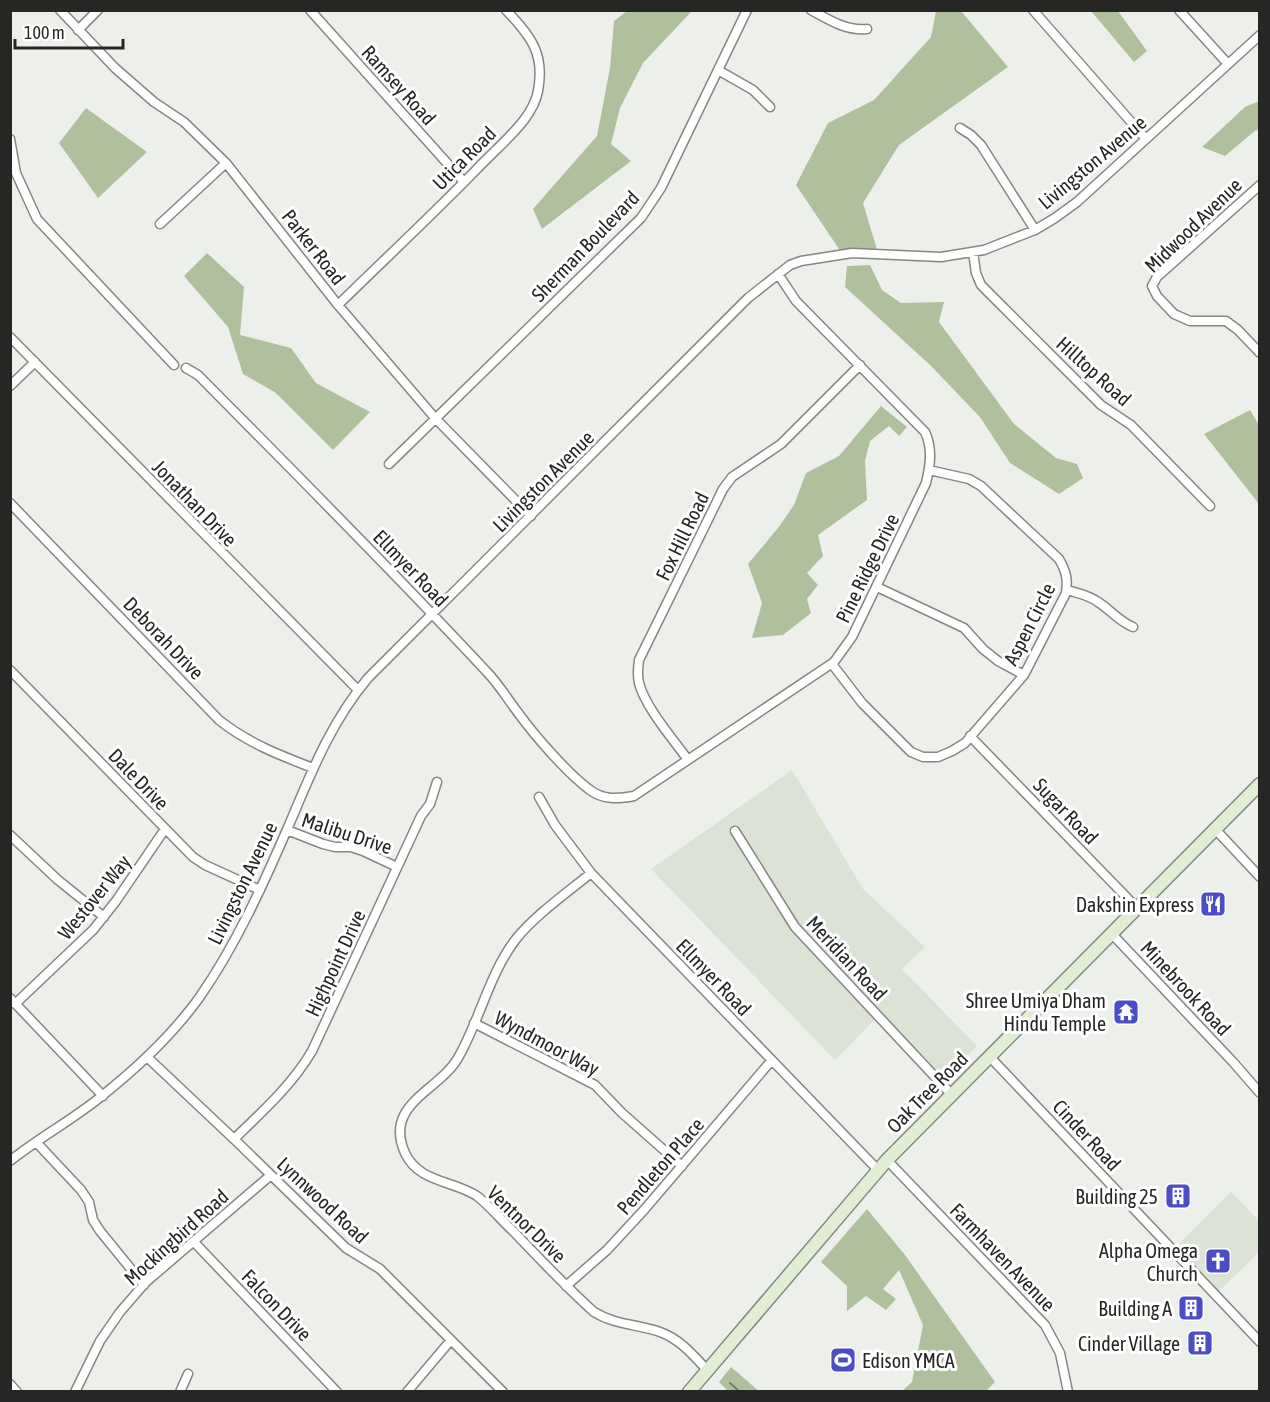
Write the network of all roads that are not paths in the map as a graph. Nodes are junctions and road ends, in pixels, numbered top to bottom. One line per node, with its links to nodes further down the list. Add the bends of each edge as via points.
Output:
1 (60, 10): 10 (street, Parker Road)
2 (98, 10): 10 (street)
3 (310, 10): 19 (street, Ramsey Road)
4 (506, 10): 19 (street, Utica Road, via 538,53 537,94 523,121)
5 (747, 10): 13 (street, Sherman Boulevard)
6 (811, 10): 9 (street, via 844,27)
7 (1033, 10): 17 (street)
8 (1179, 10): 12 (street)
9 (867, 29)
10 (78, 30): 18 (street, Parker Road, via 115,68 184,122)
11 (1260, 35): 12 (street, Livingston Avenue)
12 (1228, 64): 17 (street, Livingston Avenue)
13 (718, 70): 14 (street, via 753,90); 33 (street, Sherman Boulevard, via 661,188 641,218)
14 (770, 107)
15 (960, 128): 22 (street, via 981,145)
16 (10, 139): 29 (street, via 16,173 38,219)
17 (1146, 139): 22 (street, Livingston Avenue, via 1077,202)
18 (226, 163): 21 (street); 25 (street, Parker Road)
19 (464, 182): 25 (street, Utica Road)
20 (1260, 185): 27 (street, Midwood Avenue, via 1157,277 1152,286 1173,314 1190,321 1226,321)
21 (160, 224)
22 (1035, 230): 23 (street, Livingston Avenue)
23 (973, 252): 24 (street, Livingston Avenue, via 941,257 852,253 801,261); 37 (street, Hilltop Road, via 981,285 1101,405 1131,425)
24 (778, 274): 30 (street, Pine Ridge Drive, via 796,301); 38 (street, Livingston Avenue, via 748,298)
25 (338, 304): 33 (street, Parker Road)
26 (10, 337): 28 (street, Jonathan Drive)
27 (1260, 353)
28 (35, 362): 32 (street); 46 (street, Jonathan Drive)
29 (174, 365)
30 (860, 366): 35 (street, Pine Ridge Drive, via 925,432 929,440); 48 (street, Fox Hill Road, via 781,444 732,477 639,660 639,684 646,701)
31 (186, 368): 41 (street, Ellmyer Road, via 198,375)
32 (10, 386)
33 (435, 418): 34 (street, Sherman Boulevard); 38 (street, Parker Road)
34 (389, 464)
35 (929, 470): 39 (street, Pine Ridge Drive); 40 (street, Aspen Circle, via 969,479 981,486 1059,559 1065,568)
36 (10, 503): 49 (street, Deborah Drive, via 219,720 262,748)
37 (1210, 506)
38 (531, 516): 41 (street, Livingston Avenue)
39 (877, 587): 43 (street, Pine Ridge Drive, via 852,637); 45 (street, via 964,628 998,661)
40 (1067, 590): 42 (street, via 1088,596); 45 (street, Aspen Circle)
41 (433, 614): 46 (street, Livingston Avenue); 53 (street, Ellmyer Road, via 494,679 519,716 552,752 591,791)
42 (1133, 627)
43 (832, 664): 47 (street, Aspen Circle, via 862,704 911,752 938,757); 48 (street, Pine Ridge Drive)
44 (10, 670): 55 (street, Dale Drive)
45 (1023, 675): 47 (street, Aspen Circle)
46 (358, 690): 49 (street, Livingston Avenue, via 335,723)
47 (970, 736): 63 (street, Sugar Road)
48 (688, 760): 53 (street, Pine Ridge Drive, via 633,796)
49 (313, 768): 56 (street, Livingston Avenue)
50 (436, 782): 59 (street, Highpoint Drive, via 430,804)
51 (1260, 784): 54 (main road, Oak Tree Road)
52 (539, 797): 60 (street, Ellmyer Road)
53 (603, 797)
54 (1215, 828): 61 (street); 63 (main road, Oak Tree Road)
55 (165, 829): 62 (street, Dale Drive, via 205,865); 64 (street, Westover Way)
56 (286, 830): 59 (street, Malibu Drive, via 322,844 357,849); 62 (street, Livingston Avenue)
57 (735, 831): 72 (street, Meridian Road, via 795,927)
58 (10, 835): 64 (street)
59 (397, 867): 74 (street, Highpoint Drive, via 300,1072)
60 (591, 873): 67 (street, Ventnor Drive, via 515,939); 70 (street, Ellmyer Road)
61 (1260, 877)
62 (260, 890): 69 (street, Livingston Avenue, via 198,999)
63 (1137, 908): 65 (main road, Oak Tree Road)
64 (104, 917): 66 (street, Westover Way, via 72,952)
65 (1112, 934): 68 (main road, Oak Tree Road); 71 (street, Minebrook Road)
66 (13, 1001): 73 (street)
67 (474, 1023): 78 (street, Wyndmoor Way, via 595,1085); 83 (street, Ventnor Drive, via 453,1066 417,1097 405,1113 401,1133 405,1153 426,1176 476,1195)
68 (989, 1056): 72 (main road, Oak Tree Road); 85 (street, Cinder Road)
69 (147, 1057): 73 (street, Livingston Avenue); 74 (street, Lynnwood Road)
70 (771, 1061): 78 (street, Pendleton Place); 79 (street, Ellmyer Road)
71 (1260, 1093)
72 (951, 1094): 76 (main road, Oak Tree Road)
73 (103, 1096): 75 (street, Livingston Avenue)
74 (234, 1139): 80 (street, Lynnwood Road)
75 (36, 1142): 77 (street, Livingston Avenue); 82 (street, via 81,1190 100,1231)
76 (887, 1160): 79 (main road, Oak Tree Road); 96 (street, Farmhaven Avenue, via 1045,1325 1060,1353)
77 (10, 1161)
78 (682, 1166): 83 (street, Pendleton Place, via 607,1250)
79 (878, 1170): 86 (main road, Oak Tree Road)
80 (271, 1175): 81 (street, Mockingbird Road); 84 (street, Lynnwood Road, via 346,1248 380,1269)
81 (194, 1242): 82 (street, Mockingbird Road); 92 (street, Falcon Drive)
82 (144, 1285): 90 (street, Mockingbird Road, via 100,1341)
83 (566, 1286): 86 (street, Ventnor Drive, via 605,1319 673,1338)
84 (451, 1340): 93 (street); 94 (street, Lynnwood Road)
85 (1260, 1342)
86 (707, 1370): 95 (main road, Oak Tree Road)
87 (188, 1374): 91 (street)
88 (10, 1384): 89 (street)
89 (17, 1392)
90 (75, 1392)
91 (180, 1392)
92 (337, 1392)
93 (408, 1392)
94 (503, 1392)
95 (688, 1392)
96 (1068, 1392)

